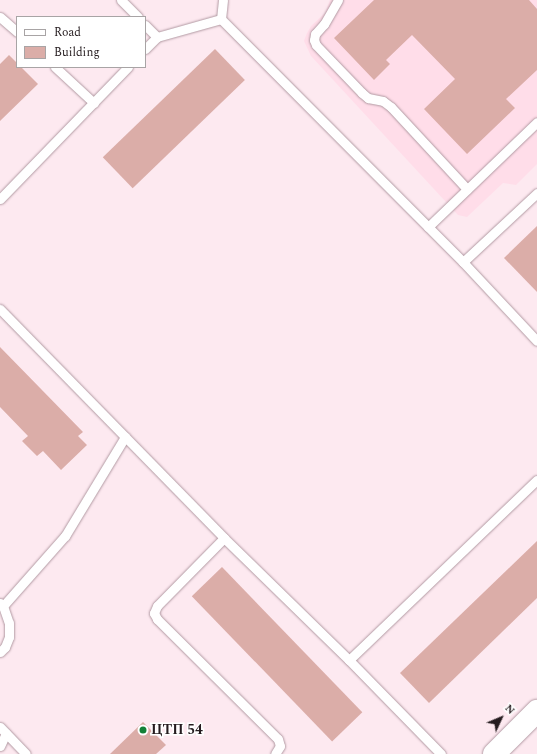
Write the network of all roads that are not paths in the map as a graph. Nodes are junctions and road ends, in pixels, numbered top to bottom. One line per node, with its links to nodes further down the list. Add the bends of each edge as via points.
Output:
1 (121, 0): 4 (lane)
2 (223, 0): 6 (lane)
3 (338, 0): 15 (lane, via 315,34 316,45 368,98 383,101 391,107)
4 (137, 16)
5 (0, 17): 8 (lane)
6 (221, 19): 9 (lane); 18 (lane)
7 (146, 25): 9 (lane)
8 (16, 31)
9 (157, 37): 10 (lane)
10 (146, 48)
11 (56, 68): 13 (lane)
12 (127, 68): 13 (lane)
13 (94, 103): 17 (lane)
14 (537, 122): 15 (lane)
15 (467, 189): 18 (lane)
16 (537, 193): 19 (lane)
17 (0, 199)
18 (428, 226): 19 (lane)
19 (463, 262): 21 (lane)
20 (0, 310): 22 (lane)
21 (537, 341)
22 (125, 437): 24 (lane); 25 (lane, via 65,536)
23 (537, 480): 27 (lane)
24 (224, 538): 27 (lane); 33 (lane, via 157,606 154,613 157,619 278,739 280,746)
25 (2, 605): 26 (lane, via 9,623 9,637)
26 (0, 652)
27 (349, 660): 34 (lane)
28 (537, 711): 31 (street)
29 (3, 730): 30 (lane); 32 (lane)
30 (0, 746)
31 (502, 751)
32 (26, 754)
33 (275, 754)
34 (441, 754)

